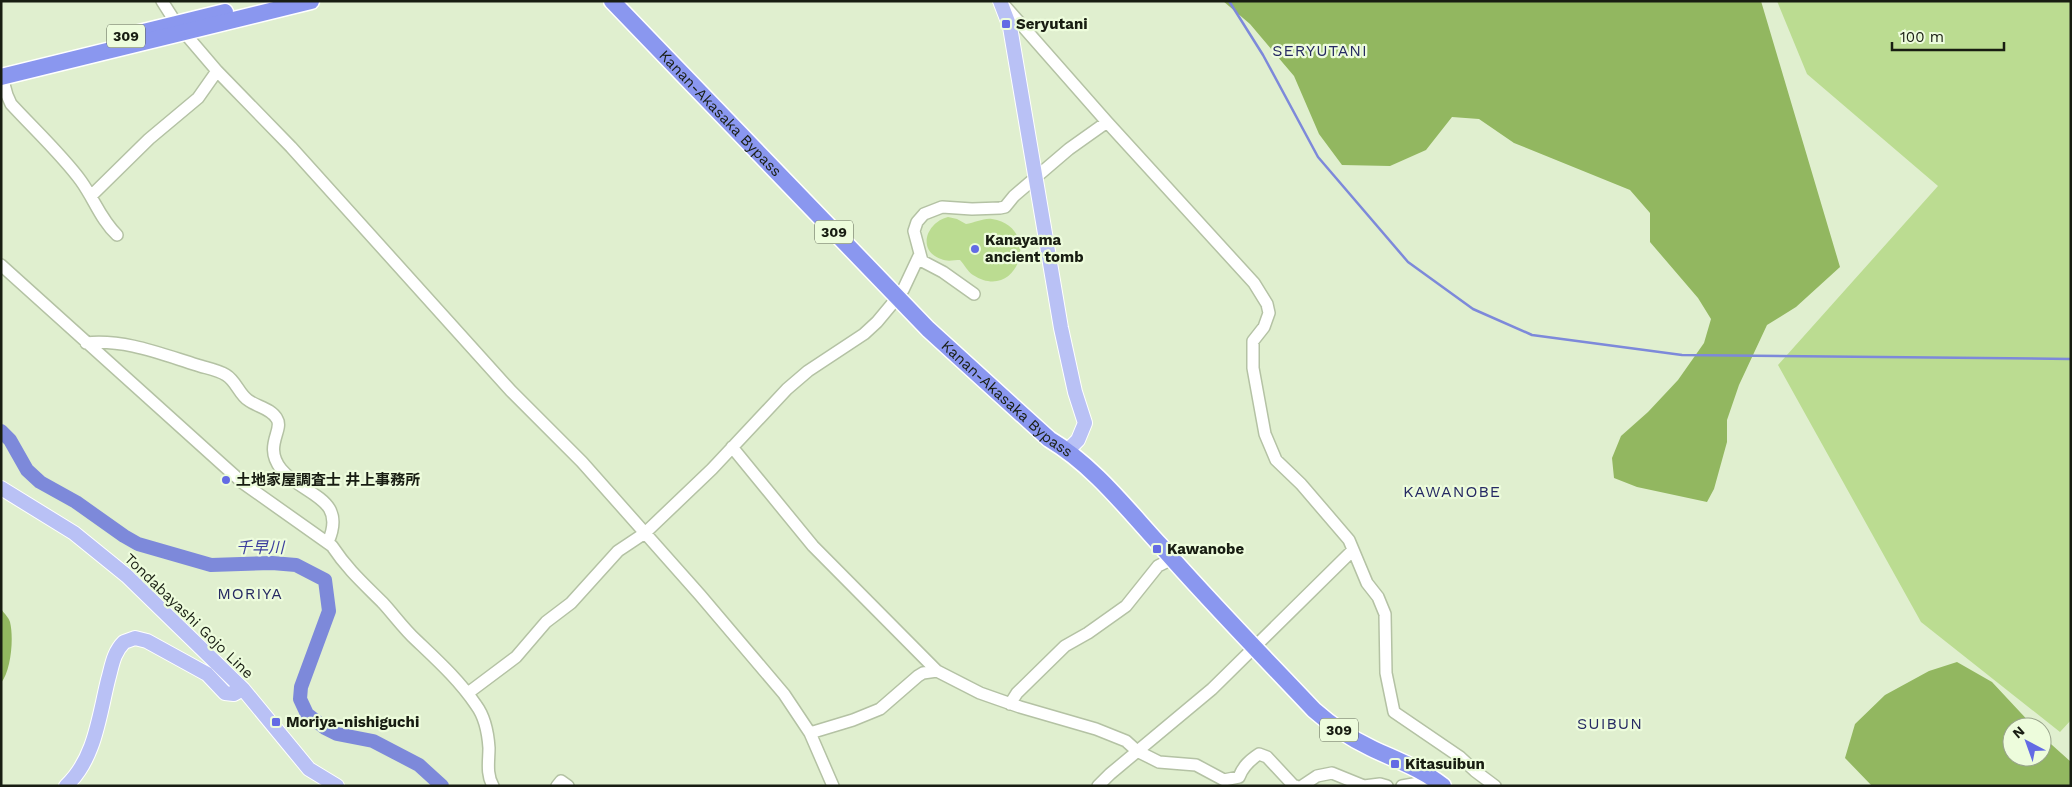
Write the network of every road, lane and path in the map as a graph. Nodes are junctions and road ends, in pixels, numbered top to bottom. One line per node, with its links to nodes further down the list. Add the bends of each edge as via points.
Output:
1 (162, 1): 7 (street)
2 (270, 1): 7 (highway, 309)
3 (312, 1): 7 (highway, 309)
4 (612, 1): 16 (highway, Kanan-Akasaka Bypass / 309)
5 (627, 1): 16 (highway, Kanan-Akasaka Bypass / 309)
6 (1001, 2): 10 (street); 11 (main road, via 1010,27)
7 (180, 28): 8 (street); 9 (highway, 309)
8 (217, 71): 12 (street, via 198,98); 22 (street, via 291,147 450,326 582,462)
9 (2, 74): 12 (street, via 12,104)
10 (1107, 122): 11 (street); 24 (street, via 1254,283 1264,298 1269,313 1253,341 1253,368 1265,434 1276,460 1349,540)
11 (1036, 176): 14 (street, via 1004,207 942,207 927,211 918,220 914,231); 20 (main road, via 1061,328 1085,423 1078,440)
12 (91, 196): 13 (street, via 97,210)
13 (117, 235)
14 (919, 256): 16 (street); 17 (street, via 923,262)
15 (1, 265): 18 (street)
16 (900, 294): 19 (street, via 864,334 786,389); 20 (highway, Kanan-Akasaka Bypass / 309, via 1056,431)
17 (974, 294)
18 (86, 343): 23 (street, via 243,483); 23 (street, via 123,344 171,355 225,374 248,400 269,410 278,419 273,444 281,469 319,498 333,515 334,529)
19 (732, 448): 22 (street); 27 (street, via 813,546)
20 (1068, 450): 25 (highway, 309, via 1112,491)
21 (1, 488): 28 (main road, Tondabayashi Gojo Line, via 74,533 119,570)
22 (645, 533): 29 (street, via 618,551 571,603 546,622 516,657); 31 (street, via 784,694)
23 (328, 542): 29 (street, via 362,584)
24 (1353, 550): 26 (street); 45 (street, via 1385,614 1386,673 1394,712 1460,757)
25 (1172, 558): 26 (highway, 309); 30 (street, via 1158,566 1126,606 1065,646)
26 (1254, 647): 32 (street, via 1212,689); 33 (highway, 309, via 1331,725)
27 (937, 671): 30 (street); 31 (street, via 918,676 880,709)
28 (243, 689): 34 (main road, via 234,694 225,693 207,674 160,647 140,638 124,642 114,655 90,748 82,766); 35 (main road, Tondabayashi Gojo Line, via 309,770)
29 (468, 693): 36 (street, via 484,721)
30 (1010, 704): 32 (street, via 1096,729 1126,741)
31 (810, 733): 39 (street)
32 (1137, 751): 40 (street); 41 (street, via 1159,762 1196,765 1224,780 1239,777 1246,764 1259,754 1267,757)
33 (1440, 783): 44 (street)
34 (66, 786)
35 (337, 786)
36 (493, 786)
37 (557, 786): 38 (street, via 561,782)
38 (568, 786)
39 (833, 786)
40 (1098, 786)
41 (1296, 786)
42 (1302, 786): 43 (street, via 1317,776 1332,773 1364,786)
43 (1387, 786)
44 (1401, 786)
45 (1495, 786)

